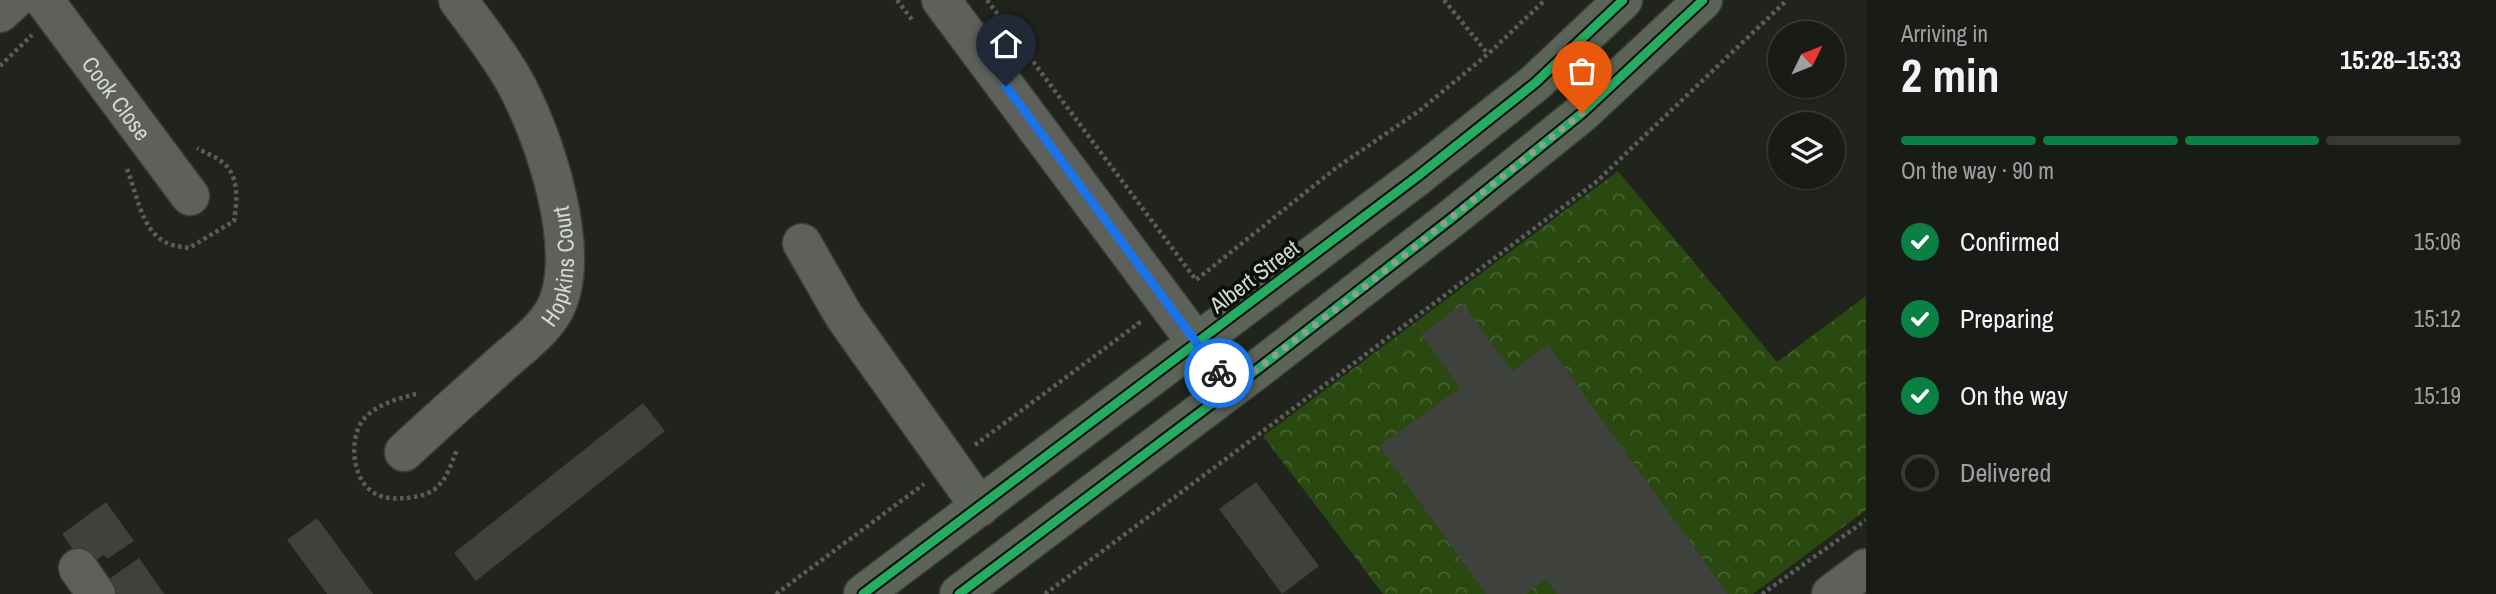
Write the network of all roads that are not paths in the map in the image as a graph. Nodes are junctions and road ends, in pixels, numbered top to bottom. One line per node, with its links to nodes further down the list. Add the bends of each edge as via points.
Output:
1 (14, 0): 6 (street)
2 (458, 0): 12 (street, Hopkins Court, via 507,69 537,128 560,216 564,275 554,311 542,327)
3 (942, 0): 10 (street)
4 (1623, 0): 10 (highway, Albert Street, via 1535,83)
5 (1703, 0): 11 (highway, via 1572,121)
6 (0, 13)
7 (40, 16): 8 (street, Cook Close)
8 (190, 196)
9 (802, 243): 13 (street, via 844,316)
10 (1198, 344): 11 (street); 13 (highway, Albert Street)
11 (1231, 389): 16 (highway)
12 (404, 452)
13 (980, 507): 15 (highway, Albert Street)
14 (1866, 568): 17 (street)
15 (863, 594)
16 (959, 594)
17 (1831, 594)

